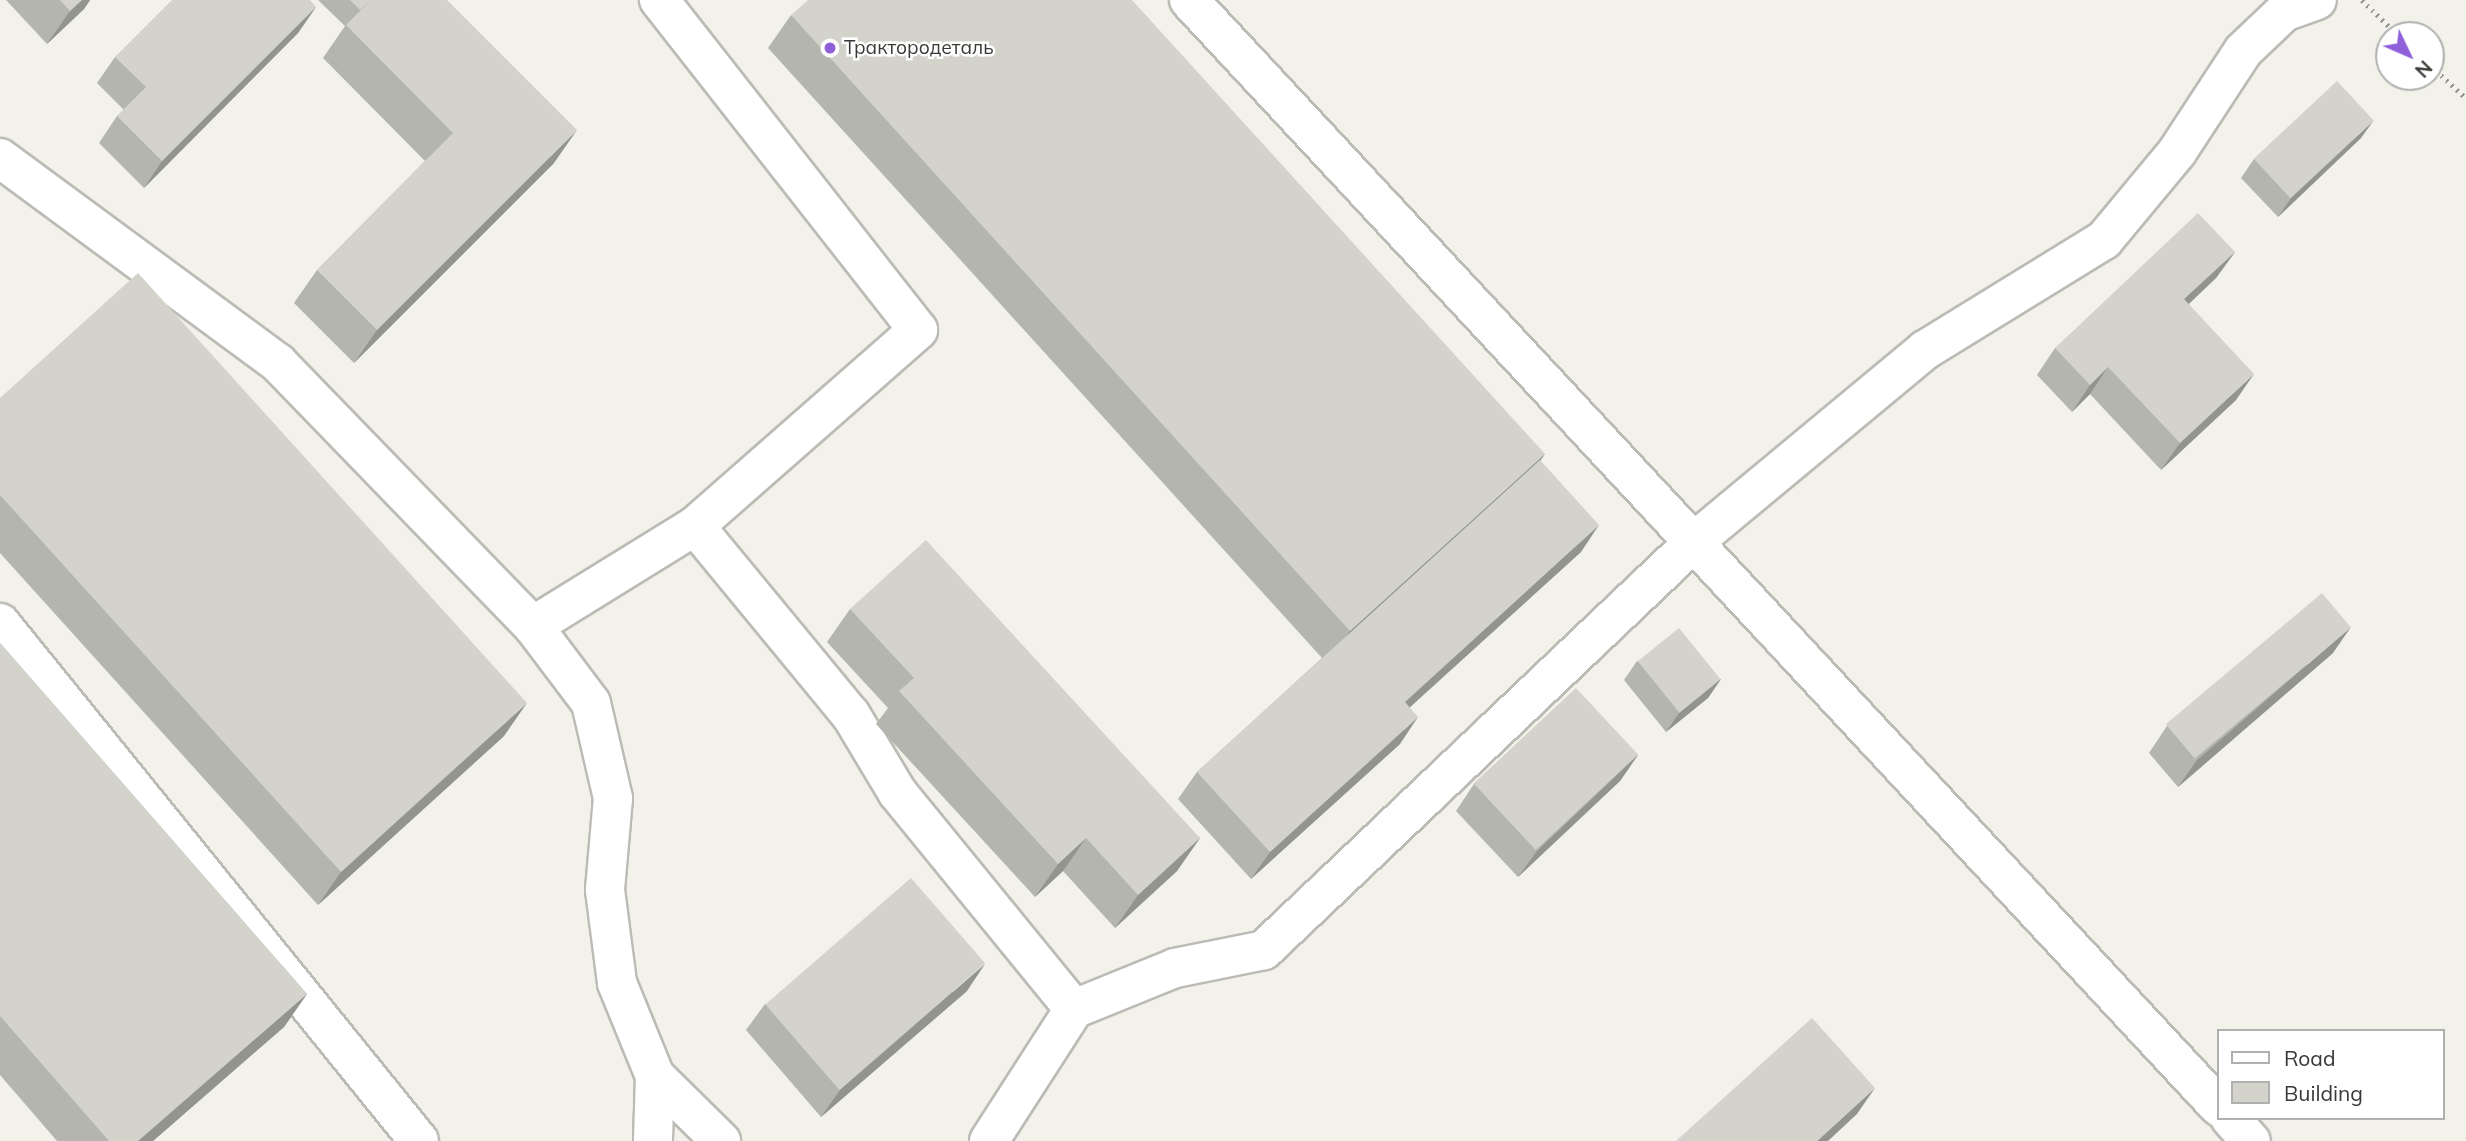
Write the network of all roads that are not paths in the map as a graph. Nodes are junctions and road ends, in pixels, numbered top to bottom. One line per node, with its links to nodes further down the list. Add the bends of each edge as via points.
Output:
1 (659, 0): 5 (lane, via 918,330)
2 (1189, 0): 6 (lane)
3 (2317, 0): 6 (lane, via 2284,12 2243,51 2177,152 2104,240 1925,351)
4 (0, 158): 8 (lane, via 278,363)
5 (695, 526): 8 (lane); 9 (lane, via 851,715 897,792)
6 (1695, 541): 9 (lane, via 1264,950 1175,968); 11 (lane)
7 (0, 623): 13 (lane)
8 (533, 626): 10 (lane, via 591,703 613,798 605,890 617,983)
9 (1074, 1009): 16 (lane)
10 (654, 1076): 14 (lane); 15 (lane)
11 (2218, 1106)
12 (2232, 1120): 17 (lane)
13 (419, 1141)
14 (653, 1141)
15 (721, 1141)
16 (989, 1141)
17 (2251, 1141)

